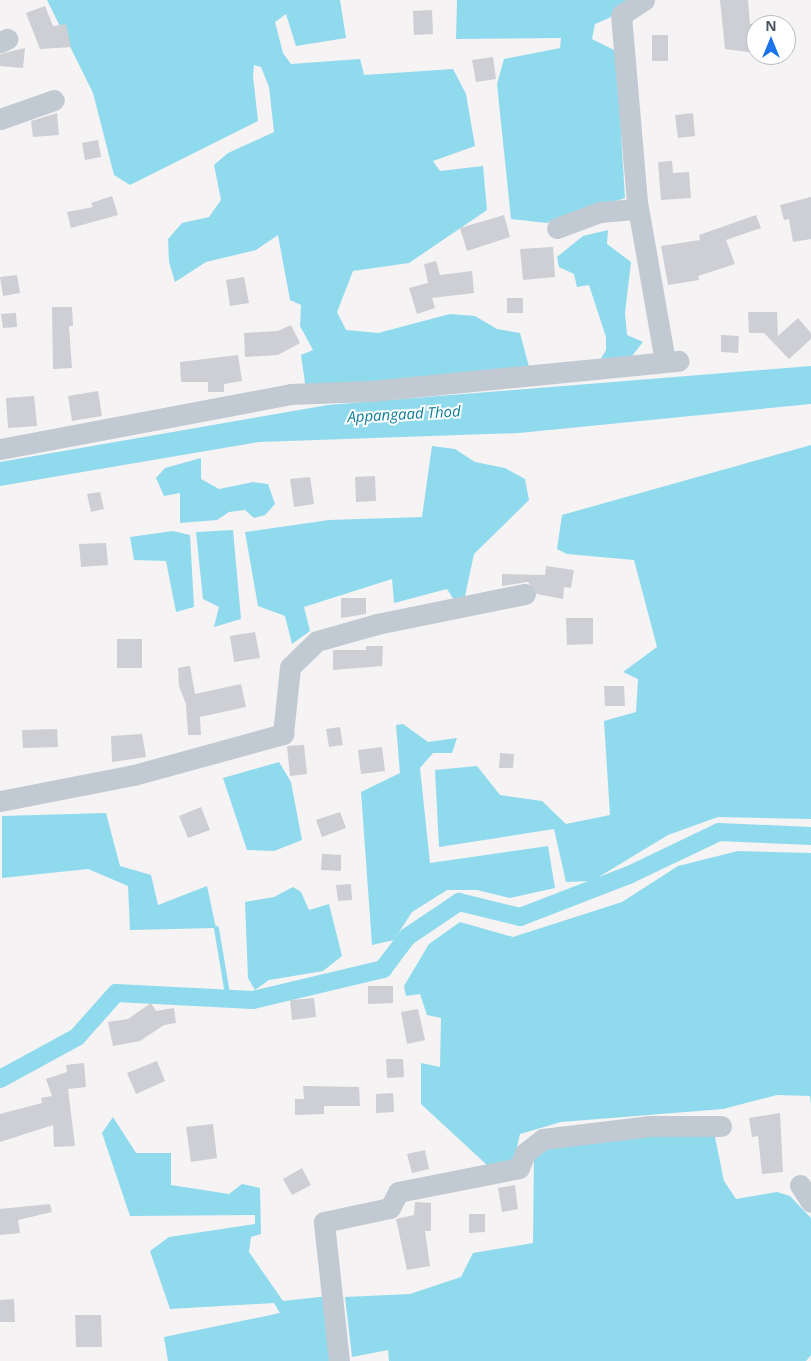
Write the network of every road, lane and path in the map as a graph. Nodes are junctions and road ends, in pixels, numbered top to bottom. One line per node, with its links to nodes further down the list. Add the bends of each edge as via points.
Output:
1 (644, 0): 4 (street, via 622,15)
2 (54, 100): 3 (street)
3 (0, 119)
4 (638, 209): 5 (street, via 600,212); 6 (street, via 672,361 554,376 371,391 290,394)
5 (557, 228)
6 (0, 449)
7 (524, 594): 8 (street, via 377,624 317,641 290,667 283,734 106,782)
8 (0, 801)
9 (721, 1126): 10 (street, via 650,1126 543,1140 525,1153 519,1168 398,1192 390,1208 324,1222)
10 (339, 1361)

